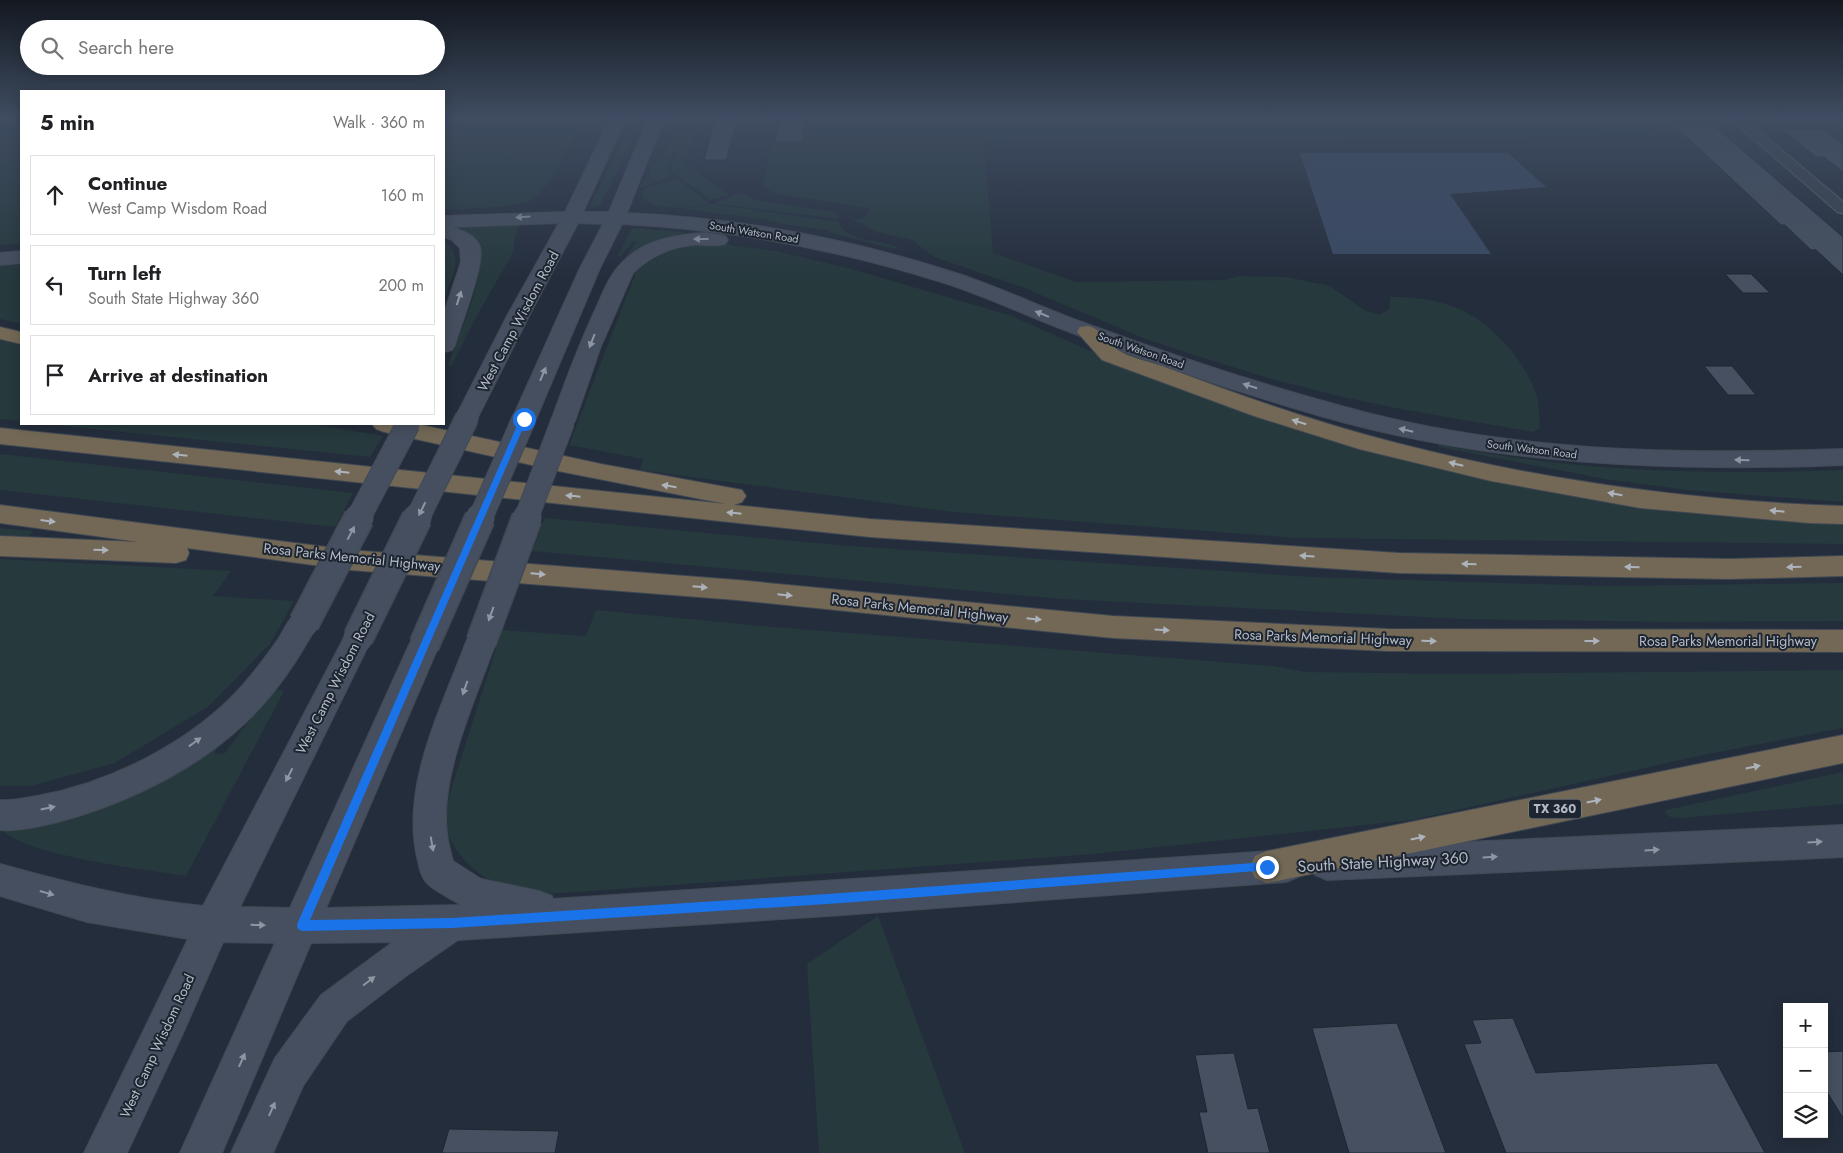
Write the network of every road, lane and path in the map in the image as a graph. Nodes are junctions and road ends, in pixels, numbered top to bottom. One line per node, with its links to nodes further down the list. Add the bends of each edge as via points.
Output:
1 (592, 173): 5 (main road, West Camp Wisdom Road)
2 (634, 173): 6 (main road)
3 (1800, 173): 4 (street)
4 (1843, 209)
5 (572, 216): 6 (main road, South Watson Road); 7 (main road, South Watson Road, one-way to 7); 34 (main road, West Camp Wisdom Road, one-way to 34, bridge, via 518,316)
6 (616, 217): 11 (main road, South Watson Road, via 692,222 755,231 834,246); 35 (main road, one-way to 6, bridge, via 590,268)
7 (445, 222)
8 (445, 231): 15 (main road, one-way to 8, via 471,262 470,246 459,236)
9 (20, 257): 10 (main road)
10 (0, 259)
11 (888, 261): 12 (main road, South Watson Road, one-way to 11, via 962,282); 32 (main road, one-way to 32, bridge, via 700,238 653,250 637,259 621,276 594,336 481,642 439,758 431,791 429,820 438,871 474,894)
12 (1088, 332): 19 (main road, South Watson Road, one-way to 12, via 1642,459 1568,454 1416,432 1300,402); 21 (highway, one-way to 12, via 1640,499 1491,473 1359,441 1262,411 1110,355)
13 (0, 333): 14 (highway)
14 (20, 338)
15 (445, 341)
16 (388, 425): 22 (highway, one-way to 16, via 835,511 635,480)
17 (407, 425): 28 (main road, one-way to 17, bridge, via 10,816 68,804 114,788 168,762 233,715 274,669 304,623)
18 (0, 436): 22 (highway, one-way to 18)
19 (1843, 457)
20 (0, 514): 24 (highway, Rosa Parks Memorial Highway, one-way to 24)
21 (1843, 515)
22 (870, 528): 25 (highway, one-way to 22, via 1729,569 1399,563)
23 (0, 546): 24 (highway, one-way to 24)
24 (350, 560): 26 (highway, Rosa Parks Memorial Highway, one-way to 26, via 747,591 1114,627 1388,640)
25 (1843, 566)
26 (1843, 641)
27 (1843, 749): 30 (highway, TX 360, one-way to 27)
28 (0, 815)
29 (1843, 841): 30 (main road, South State Highway 360, one-way to 29)
30 (1267, 867): 32 (main road, South State Highway 360 / TX 360)
31 (0, 880): 34 (main road, South State Highway 360 / TX 360, one-way to 34, via 87,905 169,920)
32 (576, 915): 33 (main road, South State Highway 360 / TX 360)
33 (452, 923): 35 (main road, South State Highway 360 / TX 360); 38 (main road, one-way to 33, via 289,1072 334,1008 392,963)
34 (213, 924): 35 (main road, South State Highway 360 / TX 360, one-way to 35); 36 (main road, West Camp Wisdom Road)
35 (302, 926): 37 (main road, one-way to 35)
36 (105, 1153)
37 (201, 1153)
38 (252, 1153)

